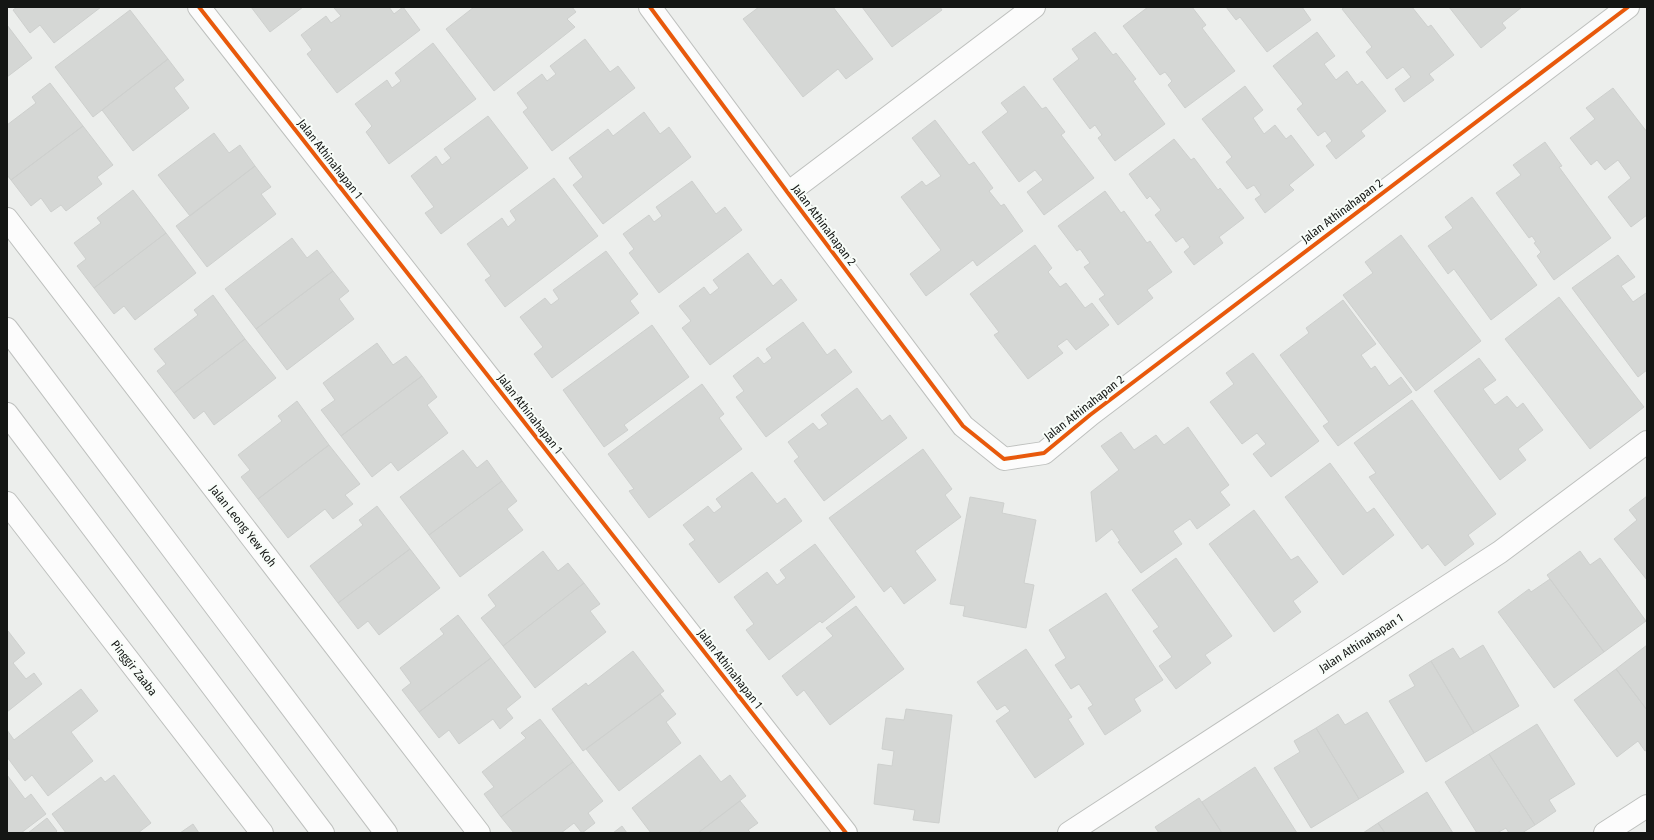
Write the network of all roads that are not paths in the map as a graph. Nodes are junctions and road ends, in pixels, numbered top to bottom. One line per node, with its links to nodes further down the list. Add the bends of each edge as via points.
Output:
1 (199, 7): 16 (street, Jalan Athinahapan 1)
2 (650, 7): 5 (street, Jalan Athinahapan 2)
3 (1034, 7): 5 (street, Jalan Athinahapan 2)
4 (1628, 7): 5 (street, Jalan Athinahapan 2, via 1044,453 1004,459 963,426)
5 (788, 193)
6 (7, 219): 15 (street, Jalan Leong Yew Koh)
7 (7, 329): 14 (street)
8 (7, 414): 13 (street)
9 (1647, 442): 17 (street, Jalan Athinahapan 1, via 1500,552)
10 (7, 503): 12 (street, Pinggir Zaaba)
11 (1647, 806): 18 (street)
12 (262, 833)
13 (323, 833)
14 (386, 833)
15 (479, 833)
16 (846, 833)
17 (1068, 833)
18 (1605, 833)

